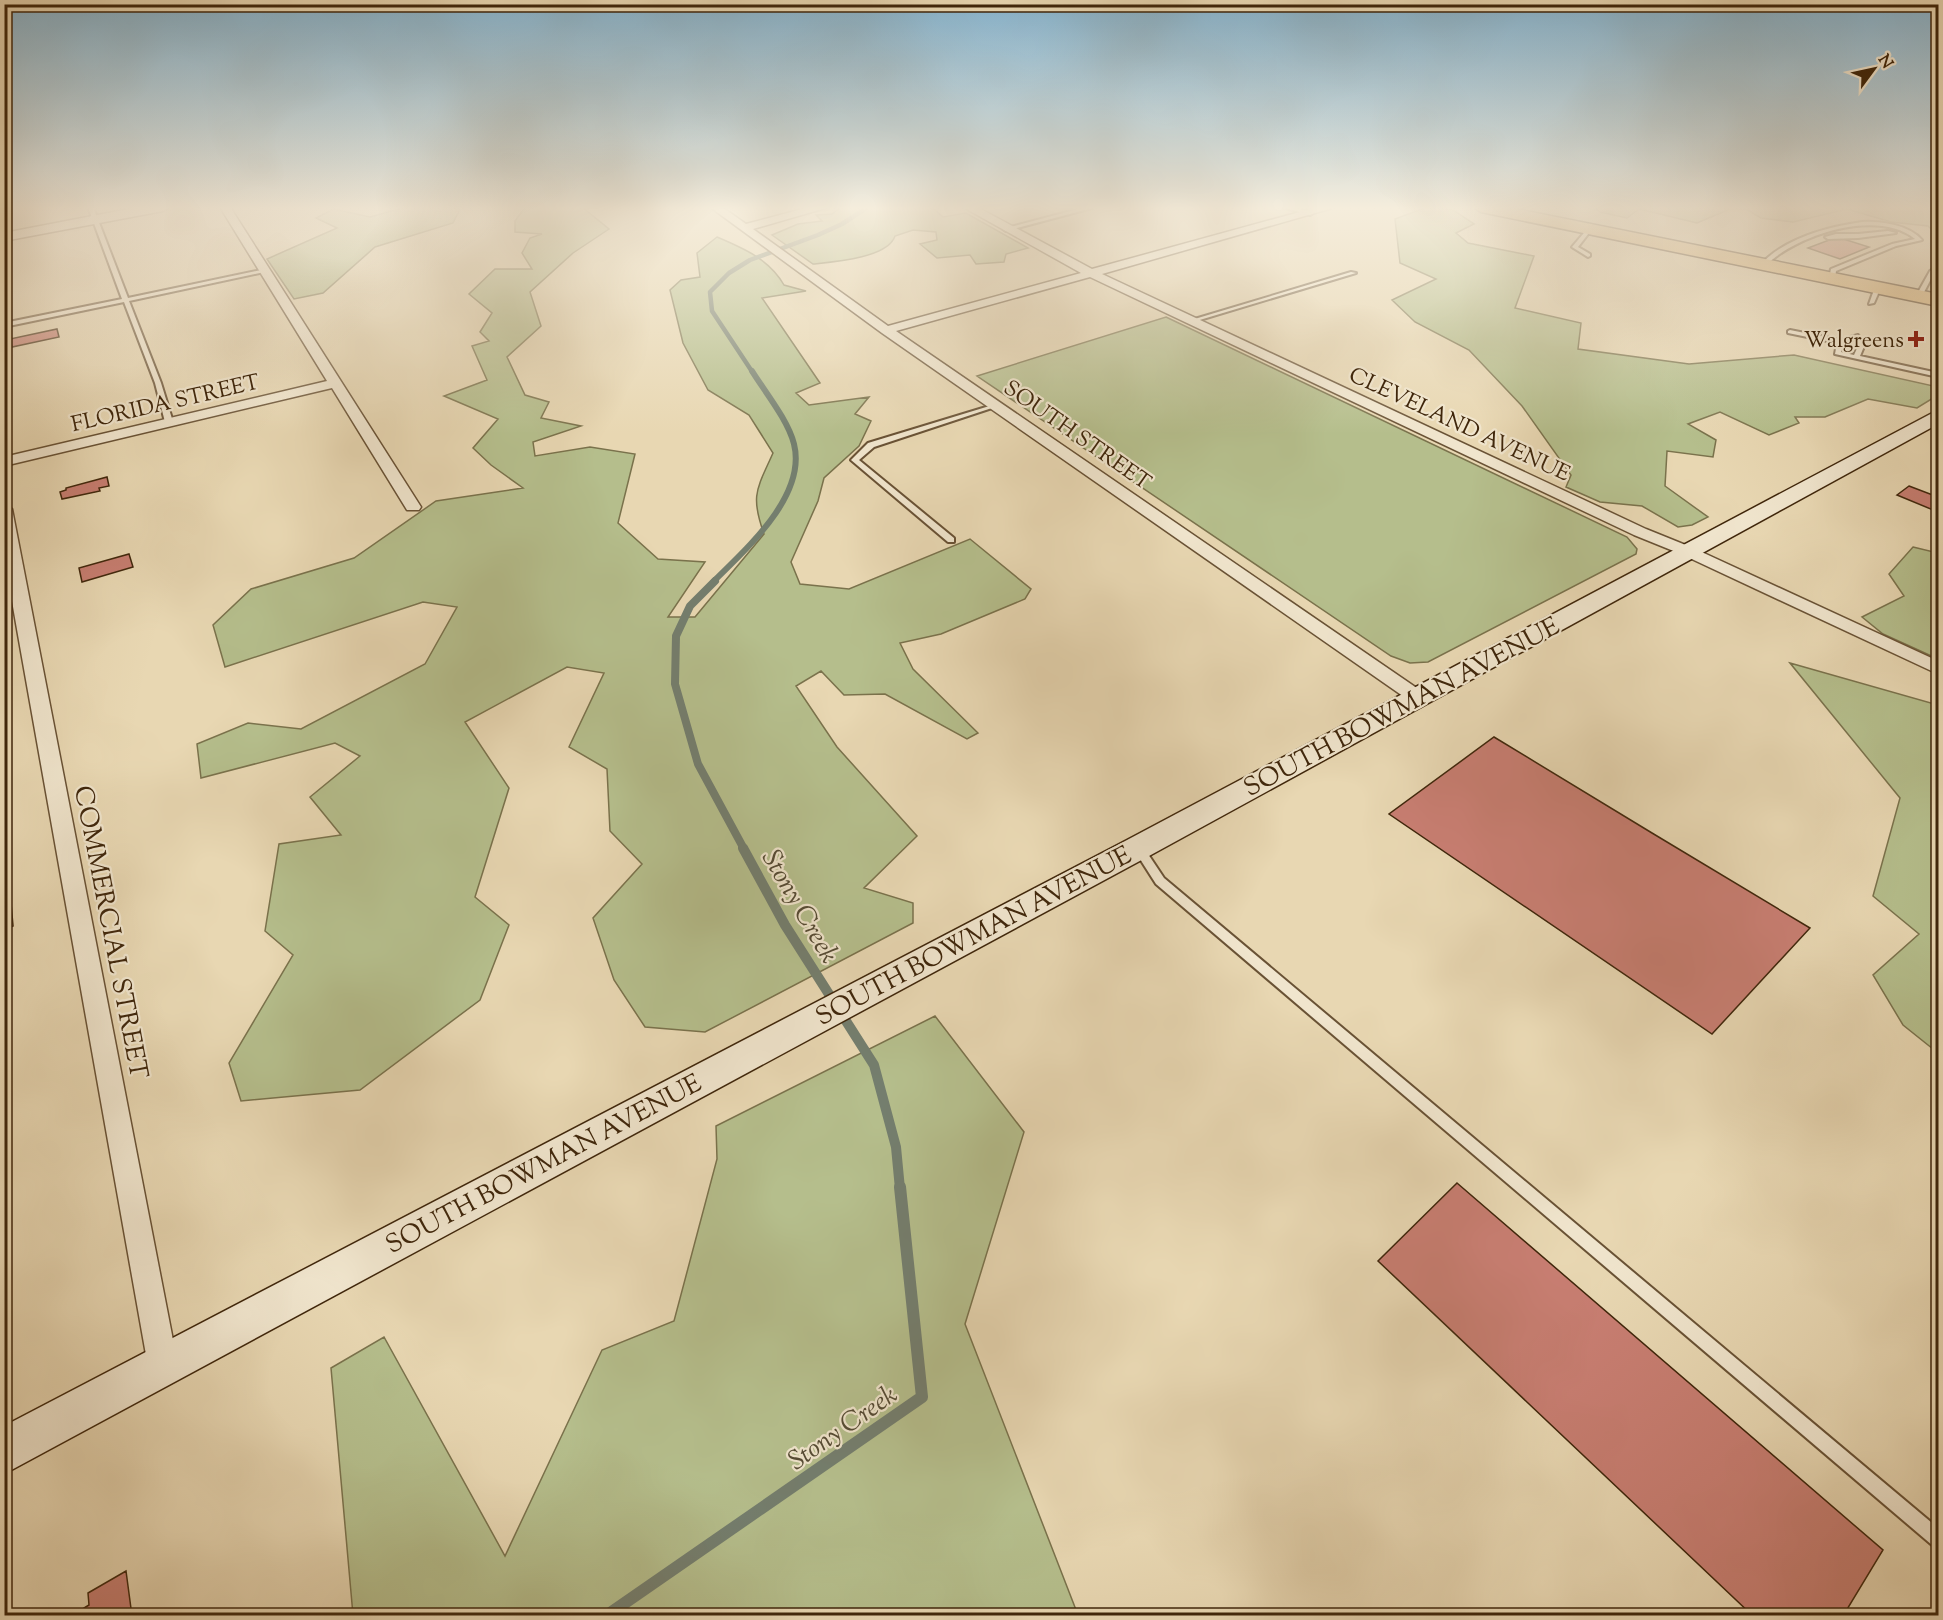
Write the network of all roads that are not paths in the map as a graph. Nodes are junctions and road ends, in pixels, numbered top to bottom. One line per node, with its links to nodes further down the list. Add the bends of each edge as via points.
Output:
1 (118, 283): 11 (lane)
2 (209, 283): 11 (lane)
3 (273, 283): 20 (street)
4 (820, 283): 15 (street, SOUTH STREET)
5 (1060, 283): 15 (street)
6 (1110, 283): 13 (street, CLEVELAND AVENUE)
7 (1321, 283): 13 (lane)
8 (1843, 283): 10 (main road, via 1874,295)
9 (1926, 283): 10 (lane)
10 (1919, 296): 12 (main road)
11 (124, 300): 14 (lane); 23 (lane, via 158,383)
12 (1938, 300)
13 (1191, 321): 28 (street, CLEVELAND AVENUE)
14 (4, 325)
15 (886, 330): 21 (street, SOUTH STREET)
16 (1790, 332): 17 (lane)
17 (1841, 342): 18 (lane, via 1837,353); 18 (lane, via 1856,336 1862,344)
18 (1856, 357): 19 (lane)
19 (1938, 375)
20 (336, 383): 23 (street, FLORIDA STREET); 25 (street)
21 (998, 405): 27 (lane, via 872,445 855,460); 30 (street, SOUTH STREET)
22 (1938, 416): 28 (main road, SOUTH BOWMAN AVENUE)
23 (169, 422): 24 (street, FLORIDA STREET)
24 (4, 462)
25 (413, 507)
26 (4, 509): 32 (street, COMMERCIAL STREET)
27 (951, 540)
28 (1688, 551): 29 (street, CLEVELAND AVENUE); 30 (main road, SOUTH BOWMAN AVENUE)
29 (1938, 668)
30 (1417, 697): 31 (main road, SOUTH BOWMAN AVENUE)
31 (1138, 848): 32 (main road, SOUTH BOWMAN AVENUE); 34 (lane, via 1160,881)
32 (164, 1366): 33 (main road, SOUTH BOWMAN AVENUE)
33 (4, 1450)
34 (1938, 1539)

